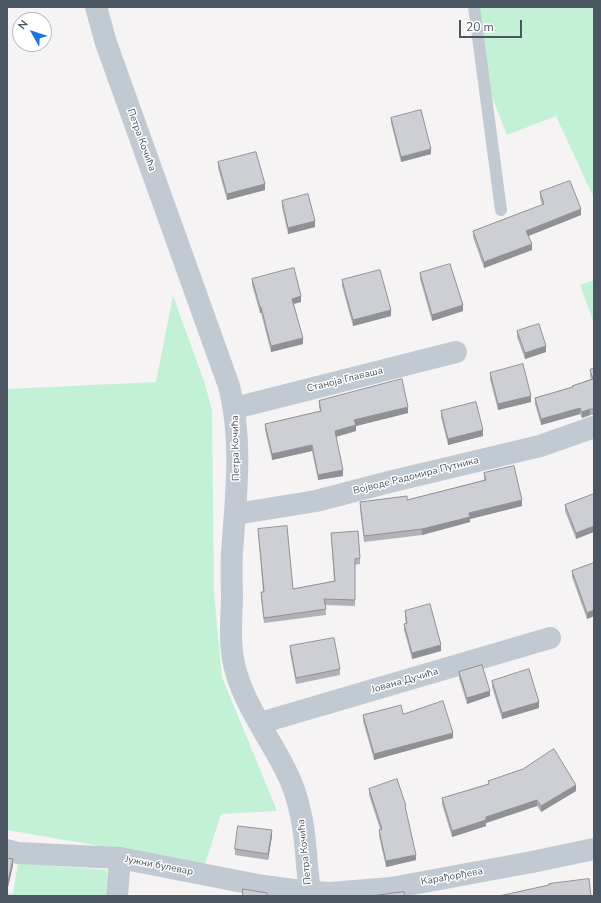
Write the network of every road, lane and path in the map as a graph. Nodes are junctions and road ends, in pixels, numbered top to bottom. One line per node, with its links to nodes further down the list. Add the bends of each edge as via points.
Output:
1 (96, 7): 5 (street, Петра Кочића)
2 (474, 7): 3 (lane)
3 (501, 210)
4 (456, 352): 5 (street, Станоја Главаша)
5 (235, 408): 7 (street, Петра Кочића)
6 (594, 427): 7 (street, Војводе Радомира Путника, via 540,446 316,501)
7 (236, 514): 9 (street, Петра Кочића, via 232,553 233,656 242,689)
8 (550, 638): 9 (street, Јована Дучића)
9 (260, 723): 13 (street, Петра Кочића, via 286,770 298,803 305,838)
10 (594, 849): 13 (street, Карађорђева, via 391,888)
11 (7, 850): 12 (street, Јужни булевар, via 18,853)
12 (120, 858): 13 (street, Јужни булевар); 14 (street)
13 (309, 894)
14 (117, 896)

